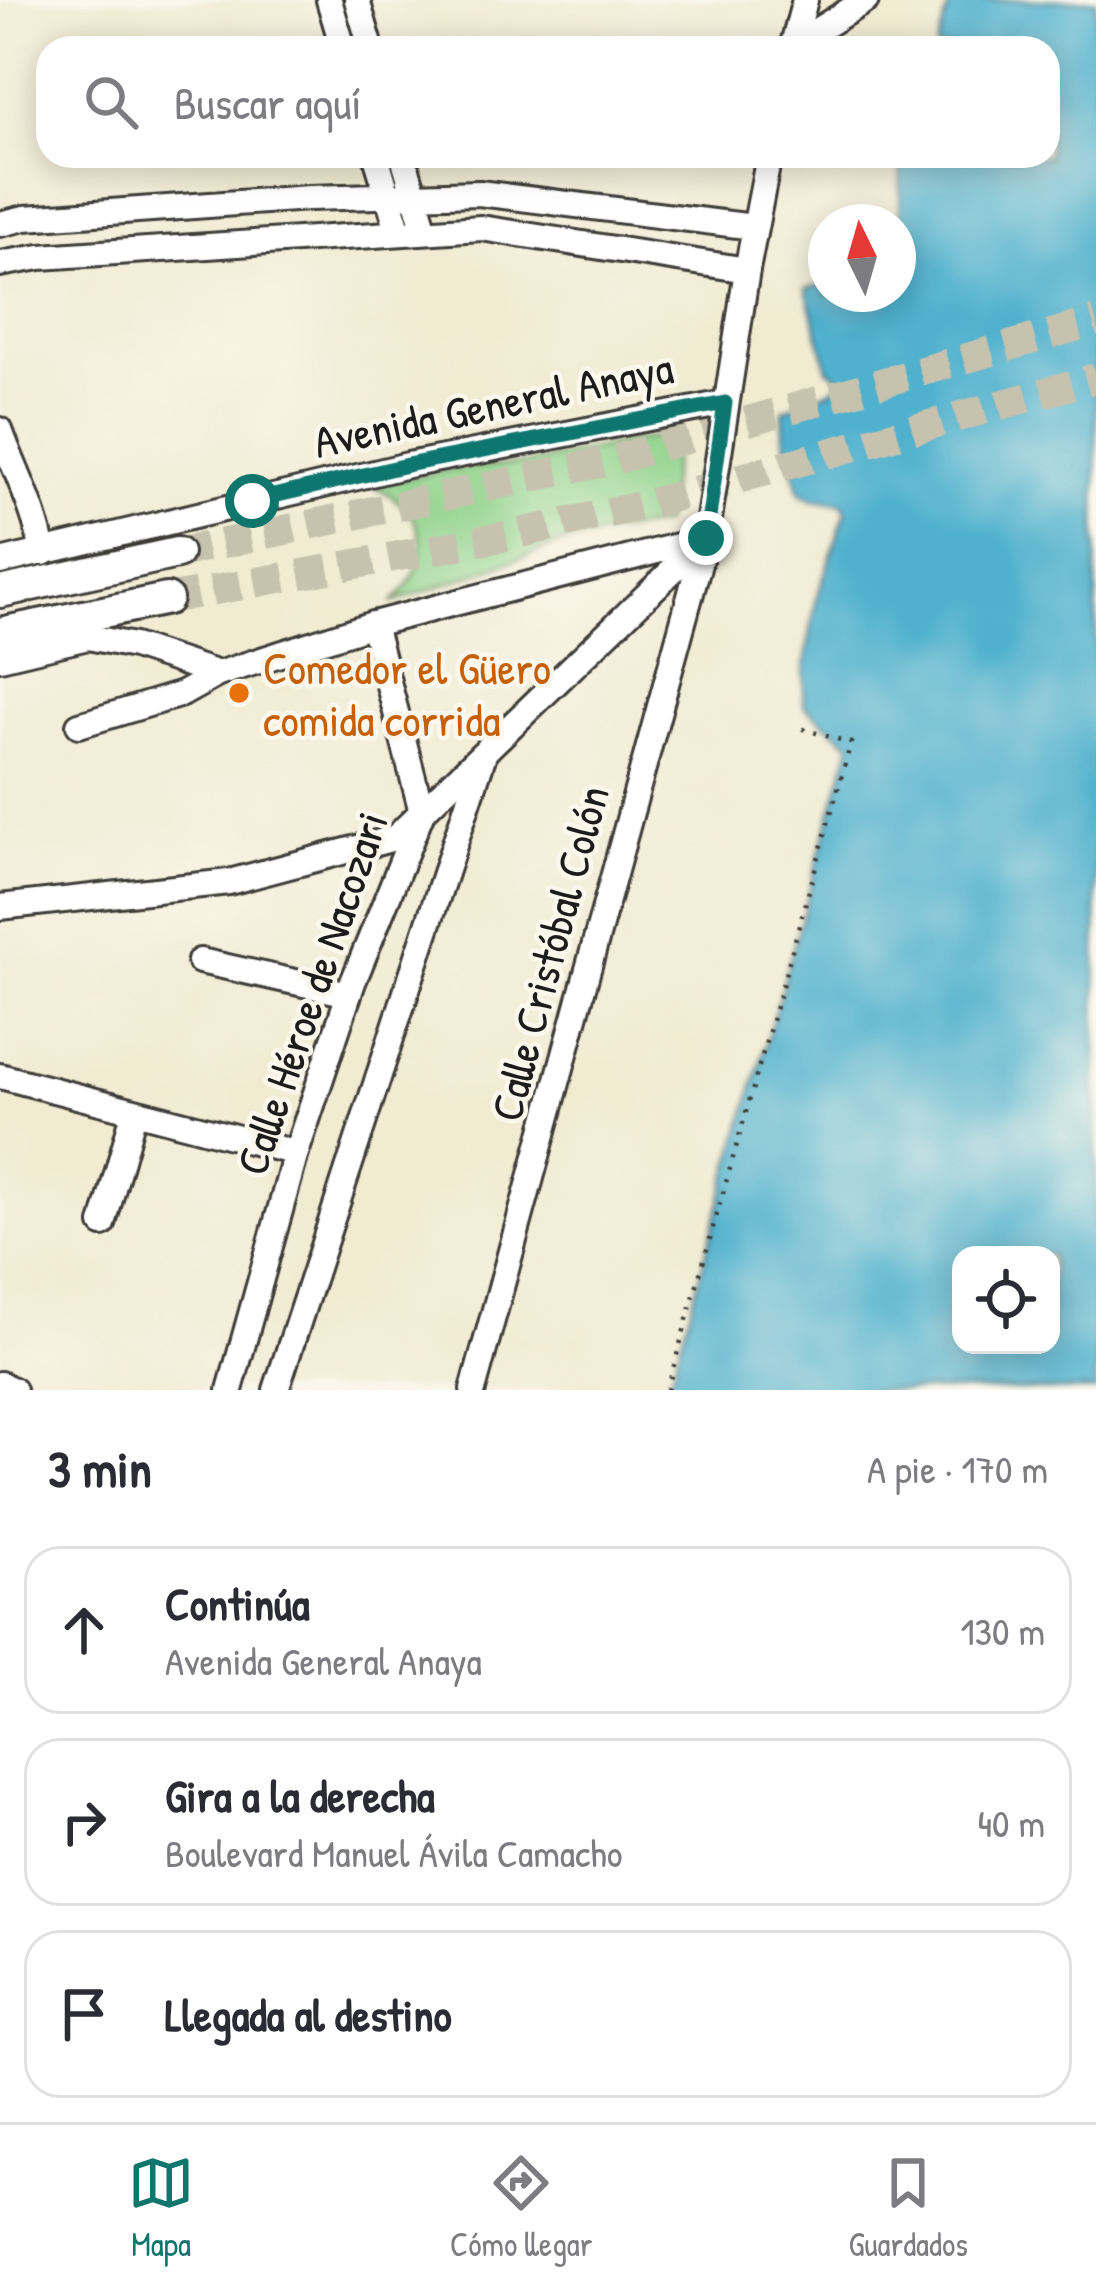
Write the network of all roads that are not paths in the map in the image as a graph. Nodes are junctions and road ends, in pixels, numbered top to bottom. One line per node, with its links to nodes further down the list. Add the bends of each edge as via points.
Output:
1 (329, 0): 5 (street)
2 (357, 0): 6 (street)
3 (805, 0): 7 (street)
4 (866, 0): 8 (street)
5 (340, 36)
6 (368, 36)
7 (795, 36)
8 (809, 36)
9 (380, 168): 13 (street)
10 (406, 168): 12 (street)
11 (766, 168): 15 (street, Calle Cristóbal Colón)
12 (414, 195): 13 (street); 15 (street, via 479,193); 16 (street)
13 (388, 196): 14 (street); 17 (street)
14 (0, 224)
15 (754, 227): 19 (street, Calle Cristóbal Colón)
16 (425, 231): 17 (street); 19 (street, via 481,228)
17 (399, 233): 18 (street)
18 (0, 264)
19 (747, 270): 20 (street, Calle Cristóbal Colón)
20 (725, 403): 22 (street, Calle Cristóbal Colón); 23 (street, Avenida General Anaya, via 407,465)
21 (0, 430): 23 (street)
22 (706, 538): 28 (street); 33 (street); 46 (street, Calle Cristóbal Colón)
23 (44, 553): 25 (street, Avenida General Anaya)
24 (177, 553): 26 (main road)
25 (0, 562)
26 (0, 592)
27 (167, 599): 29 (main road)
28 (373, 624): 31 (street); 34 (street, Calle Héroe de Nacozari)
29 (0, 633)
30 (0, 658): 31 (street, via 88,637)
31 (218, 674): 32 (street, via 182,694)
32 (79, 725)
33 (485, 751): 34 (street); 45 (street, Calle Héroe de Nacozari)
34 (422, 812): 35 (street, via 395,838 230,882); 37 (street, Calle Héroe de Nacozari)
35 (0, 907)
36 (200, 961): 37 (street)
37 (349, 994): 40 (street, Calle Héroe de Nacozari)
38 (0, 1076): 39 (street)
39 (134, 1113): 40 (street); 41 (street)
40 (296, 1153): 44 (street, Calle Héroe de Nacozari)
41 (103, 1224)
42 (0, 1384): 43 (street)
43 (13, 1390)
44 (230, 1390)
45 (276, 1390)
46 (473, 1390)

